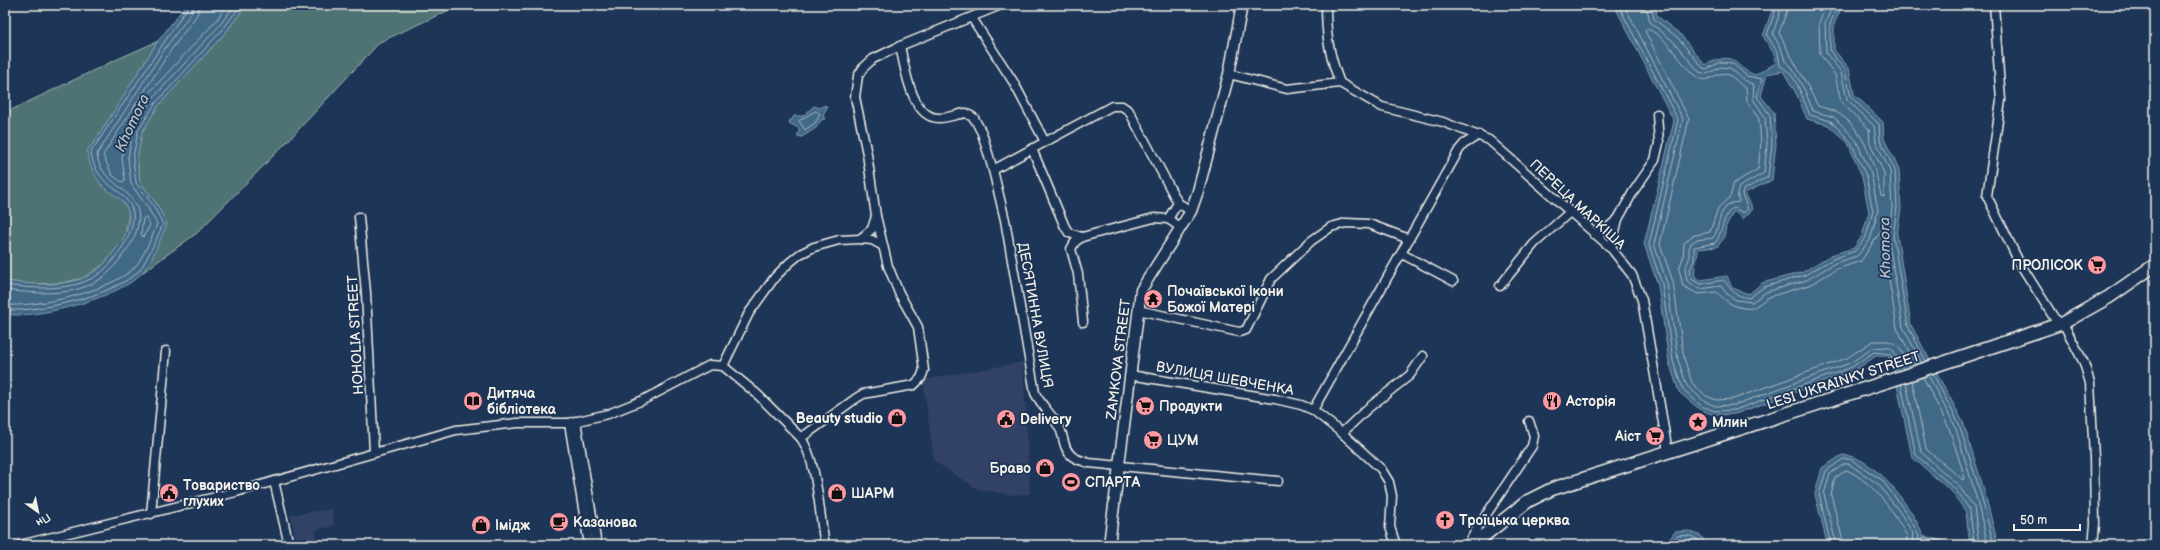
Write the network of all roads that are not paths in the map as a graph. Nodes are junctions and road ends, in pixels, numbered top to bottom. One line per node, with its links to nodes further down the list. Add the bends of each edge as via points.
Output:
1 (1001, 5): 5 (street)
2 (1242, 5): 7 (street, ZAMKOVA STREET)
3 (1326, 5): 8 (street, via 1330,58)
4 (1994, 5): 38 (street, via 2001,100 1987,196 2019,262)
5 (972, 18): 6 (street); 12 (street, via 1014,83)
6 (900, 46): 15 (street, ДЕСЯТИННА ВУЛИЦЯ, via 910,87 921,110 928,116 939,118 966,113 974,118 982,133); 19 (street, via 863,68 855,97)
7 (1229, 74): 8 (street, via 1287,89); 17 (street, ZAMKOVA STREET)
8 (1340, 83): 10 (street, ПЕРЕЦА МАРКІША, via 1382,107)
9 (1657, 114): 21 (street, via 1659,143 1654,160)
10 (1462, 128): 11 (street, ПЕРЕЦА МАРКІША); 13 (street)
11 (1479, 135): 13 (street); 18 (street, ПЕРЕЦА МАРКІША, via 1489,140)
12 (1045, 142): 14 (street); 16 (street, via 1112,106 1122,106 1129,112)
13 (1462, 147): 27 (street)
14 (1032, 149): 15 (street); 23 (street)
15 (993, 170): 50 (street, ДЕСЯТИННА ВУЛИЦЯ, via 1005,220 1035,393 1053,416 1067,451 1073,458 1089,463)
16 (1178, 204): 17 (street); 22 (street)
17 (1191, 211): 24 (street, ZAMKOVA STREET)
18 (1570, 212): 25 (street, ПЕРЕЦА МАРКІША); 35 (street, via 1534,244)
19 (876, 216): 28 (street, via 872,229); 29 (street)
20 (359, 217): 48 (street, HOHOLIA STREET, via 366,293)
21 (1618, 218): 25 (street, via 1606,229); 30 (street)
22 (1168, 219): 24 (street); 26 (street, via 1154,218)
23 (1065, 227): 26 (street, via 1069,233); 31 (street)
24 (1180, 227): 36 (street, ZAMKOVA STREET, via 1141,290)
25 (1594, 234): 30 (street, ПЕРЕЦА МАРКІША)
26 (1082, 237): 31 (street)
27 (1409, 239): 32 (street); 36 (street, via 1369,224 1331,227 1311,241 1271,279 1246,330 1239,332)
28 (860, 240): 29 (street, via 872,240); 41 (street, via 839,240 814,247 789,262 749,313)
29 (883, 246): 47 (street, via 899,293 918,327 924,358 921,378 914,385 863,394)
30 (1610, 248): 49 (street, ПЕРЕЦА МАРКІША, via 1632,275 1642,300)
31 (1071, 249): 37 (street, via 1078,274)
32 (1402, 254): 34 (street); 43 (street)
33 (2155, 265): 38 (main road, LESI UKRAINKY STREET, via 2109,297)
34 (1453, 281)
35 (1500, 286)
36 (1138, 310): 42 (street, ZAMKOVA STREET)
37 (1083, 322)
38 (2060, 324): 49 (main road, LESI UKRAINKY STREET); 63 (street, via 2084,363 2090,383 2094,458)
39 (166, 351): 53 (street)
40 (1424, 356): 46 (street, via 1410,375 1367,409)
41 (723, 366): 45 (street, via 710,365 643,400 608,414); 47 (street, via 757,394)
42 (1130, 375): 43 (street, ВУЛИЦЯ ШЕВЧЕНКА, via 1275,399); 50 (street, ZAMKOVA STREET)
43 (1313, 410): 46 (street, ВУЛИЦЯ ШЕВЧЕНКА)
44 (1529, 421): 61 (street, via 1534,436 1532,446)
45 (573, 422): 48 (street, via 517,423 456,430); 56 (street); 57 (street)
46 (1342, 433): 60 (street, ВУЛИЦЯ ШЕВЧЕНКА, via 1381,469 1389,482 1392,496 1390,527)
47 (801, 438): 58 (street, via 807,446 812,464)
48 (374, 452): 51 (street)
49 (1668, 452): 62 (main road, LESI UKRAINKY STREET, via 1552,489 1528,501)
50 (1119, 465): 52 (street); 59 (street, ZAMKOVA STREET)
51 (274, 481): 53 (street); 55 (street)
52 (1278, 481)
53 (151, 514): 54 (street)
54 (20, 545)
55 (289, 545)
56 (589, 545)
57 (597, 545)
58 (825, 545)
59 (1109, 545)
60 (1396, 545)
61 (1468, 545)
62 (1472, 545)
63 (2093, 545)

